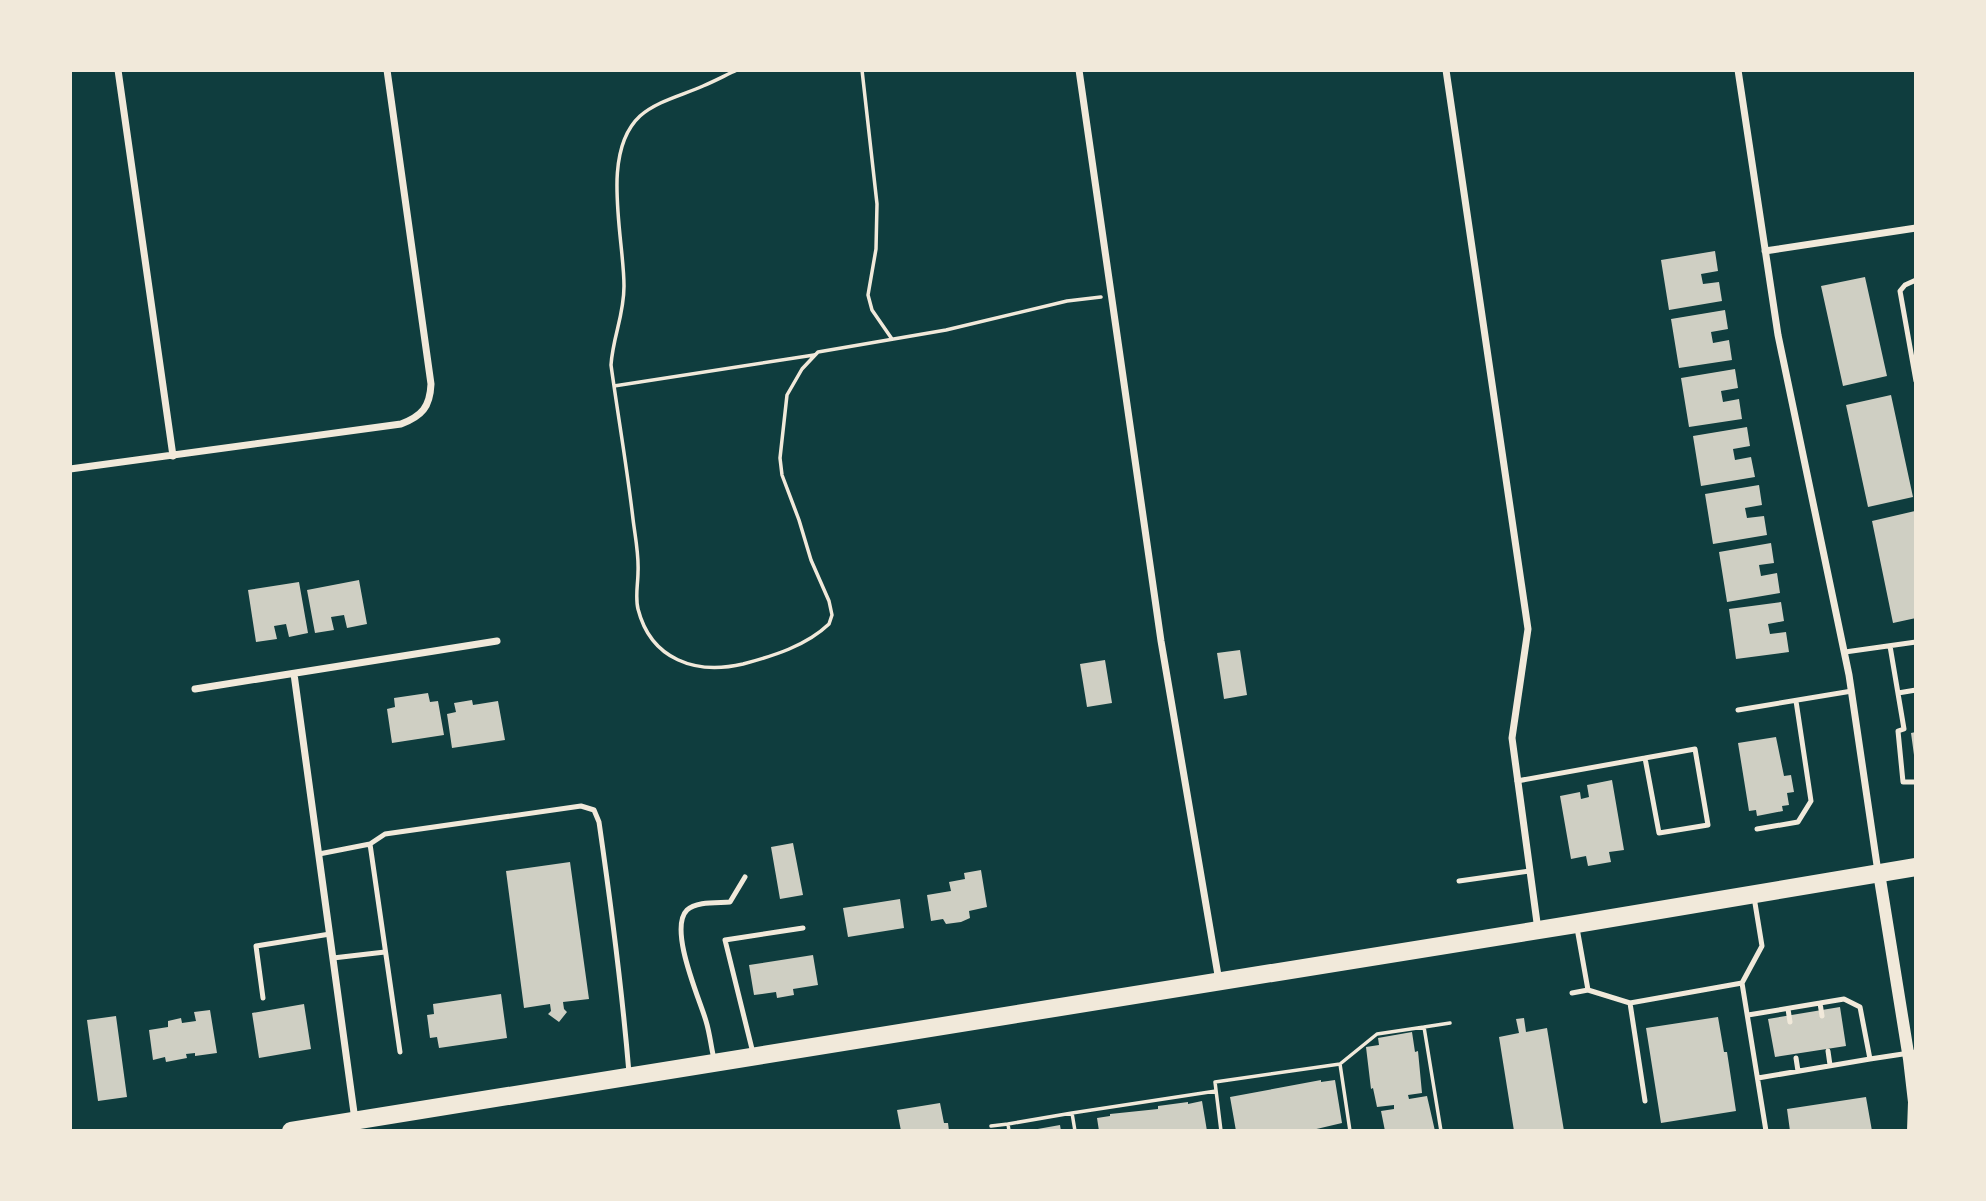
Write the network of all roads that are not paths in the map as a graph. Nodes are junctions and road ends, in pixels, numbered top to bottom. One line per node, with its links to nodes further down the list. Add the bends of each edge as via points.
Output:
1 (118, 70): 10 (street)
2 (387, 70): 10 (street, via 431,384 425,411 401,424)
3 (1079, 70): 41 (street, via 1161,641)
4 (1447, 70): 24 (street, via 1528,629 1512,738)
5 (1738, 70): 7 (street)
6 (1916, 228): 7 (street)
7 (1765, 251): 15 (street, via 1778,335)
8 (1916, 280): 9 (lane, via 1900,292)
9 (1916, 381)
10 (173, 456): 11 (street)
11 (70, 469)
12 (497, 642): 16 (street)
13 (1916, 642): 14 (lane)
14 (1890, 646): 15 (lane); 20 (lane)
15 (1845, 652): 19 (street)
16 (294, 674): 17 (street); 28 (street)
17 (195, 689)
18 (1916, 690): 20 (lane)
19 (1852, 691): 21 (lane); 31 (street)
20 (1898, 693): 25 (lane, via 1904,729 1898,731 1903,782)
21 (1796, 701): 22 (lane); 26 (lane, via 1811,801 1798,822)
22 (1738, 710)
23 (1645, 758): 23 (lane, via 1695,749 1708,825 1659,833); 24 (lane)
24 (1517, 781): 30 (street)
25 (1916, 782)
26 (1758, 829)
27 (370, 844): 28 (lane); 39 (lane); 61 (lane, via 385,834 581,806 594,810 616,946)
28 (319, 854): 38 (street)
29 (1916, 867): 31 (main road)
30 (1530, 871): 33 (lane); 37 (street)
31 (1879, 873): 34 (main road); 54 (street)
32 (745, 877): 58 (lane, via 730,902 694,906 684,914 682,925 686,961)
33 (1459, 881)
34 (1754, 894): 35 (main road); 42 (lane, via 1762,946)
35 (1576, 924): 37 (main road); 43 (lane)
36 (803, 928): 55 (lane, via 726,940)
37 (1538, 930): 41 (main road)
38 (330, 934): 40 (street); 45 (lane, via 256,946)
39 (385, 952): 40 (lane); 53 (lane)
40 (333, 958): 64 (street)
41 (1219, 981): 55 (main road)
42 (1742, 983): 46 (lane); 49 (lane)
43 (1588, 990): 44 (lane); 46 (lane)
44 (1572, 993)
45 (263, 998)
46 (1630, 1003): 63 (lane)
47 (1820, 1003): 48 (lane); 50 (lane); 57 (lane, via 1844,999 1860,1007)
48 (1788, 1009): 49 (lane); 51 (lane)
49 (1748, 1015): 62 (lane)
50 (1822, 1016)
51 (1790, 1022)
52 (1828, 1051): 59 (lane)
53 (400, 1052)
54 (1912, 1052): 57 (lane); 67 (street)
55 (753, 1056): 58 (main road)
56 (1796, 1058): 60 (lane)
57 (1870, 1059): 59 (lane)
58 (715, 1062): 61 (main road)
59 (1830, 1065): 60 (lane)
60 (1798, 1071): 62 (lane)
61 (629, 1076): 64 (main road)
62 (1758, 1078): 66 (lane)
63 (1645, 1101)
64 (355, 1121): 65 (main road)
65 (291, 1131)
66 (1766, 1131)
67 (1913, 1131)

